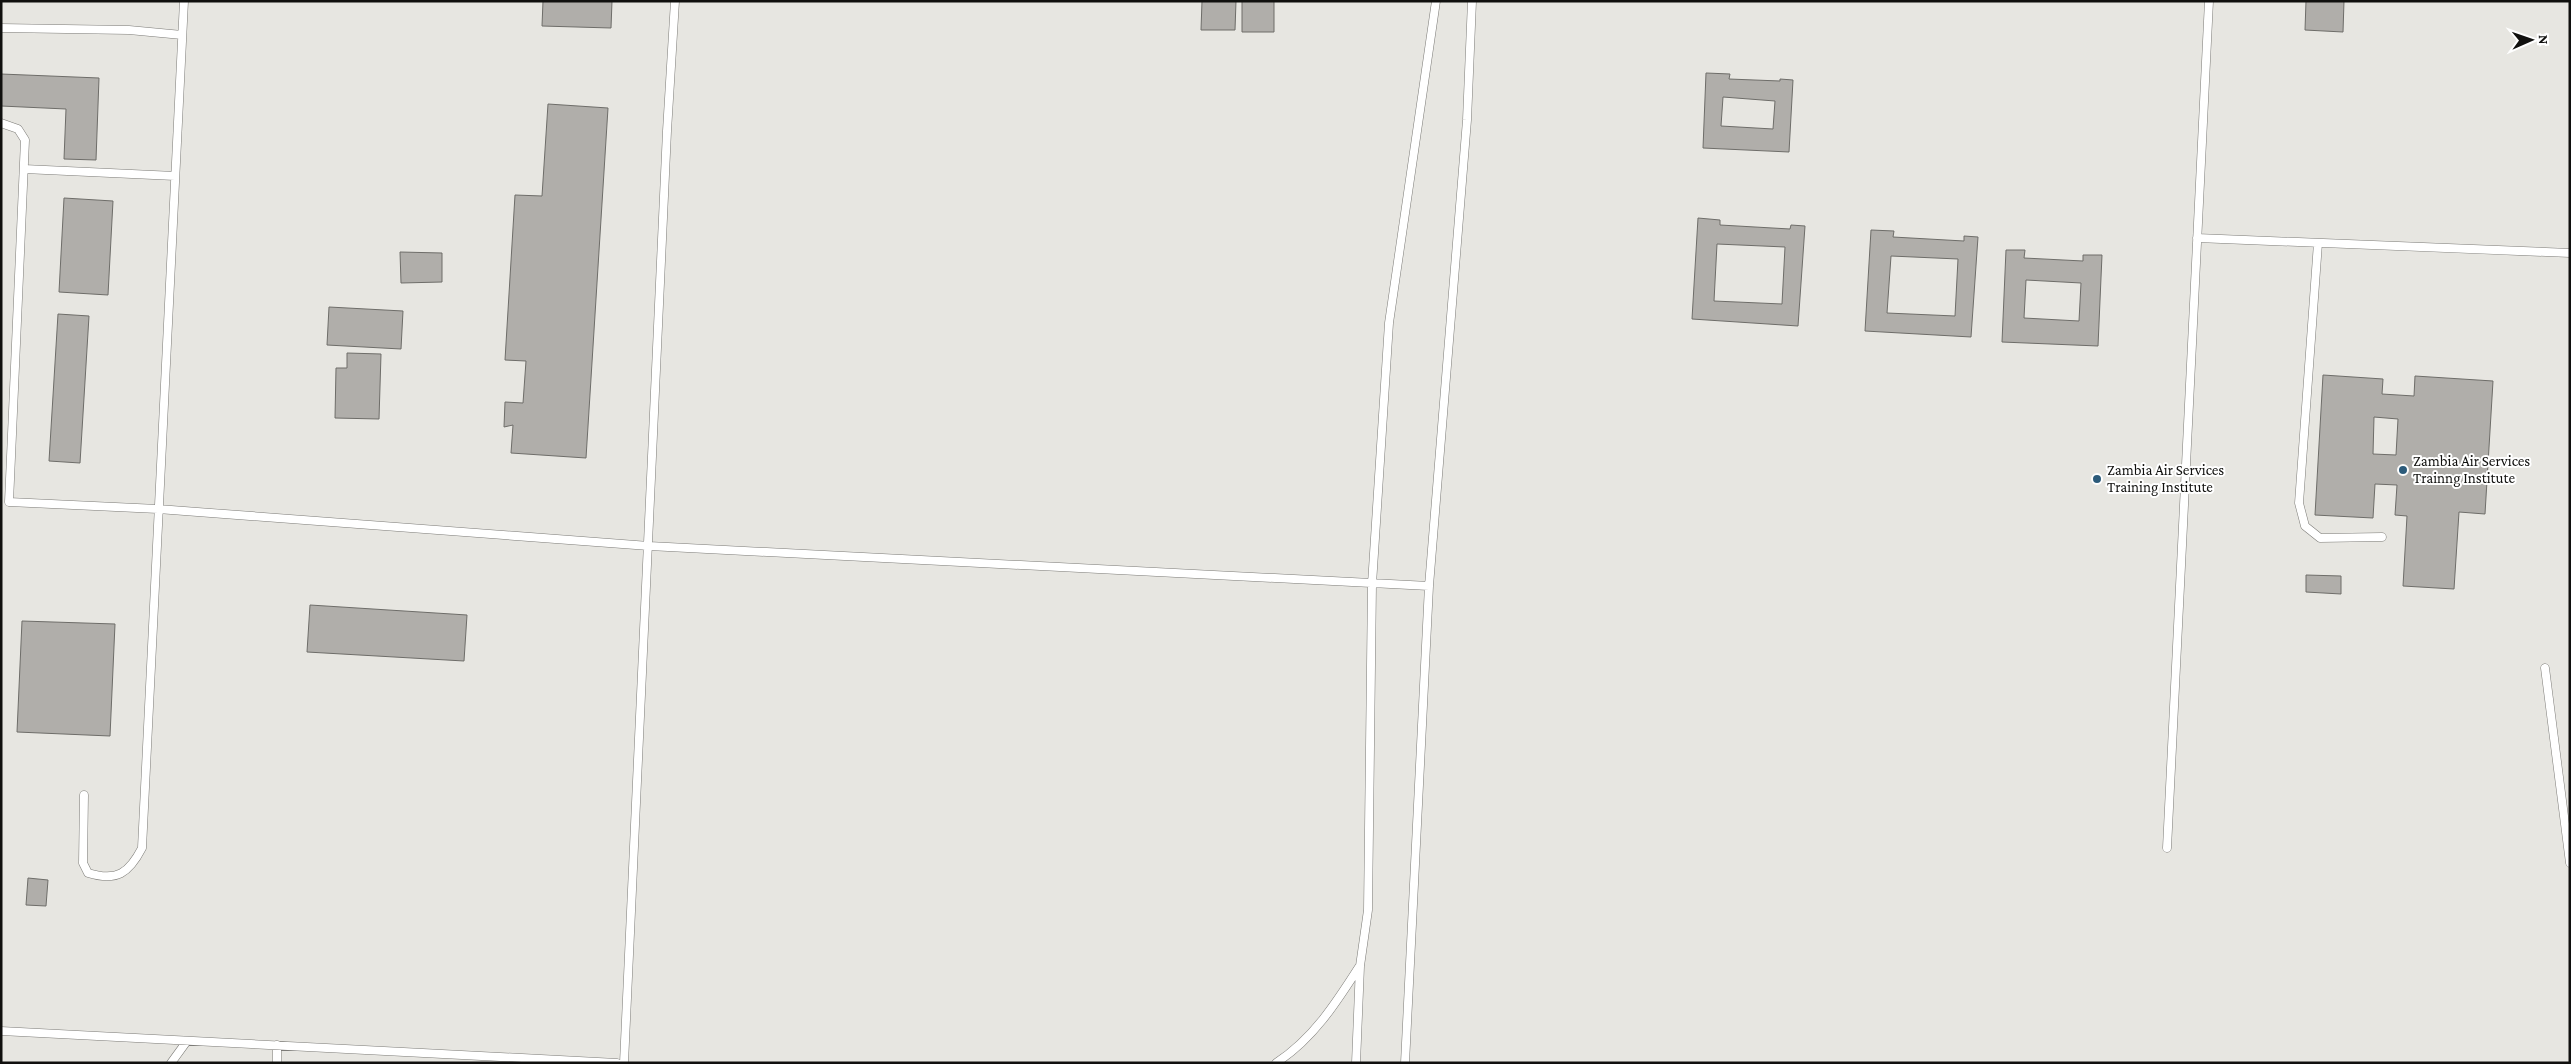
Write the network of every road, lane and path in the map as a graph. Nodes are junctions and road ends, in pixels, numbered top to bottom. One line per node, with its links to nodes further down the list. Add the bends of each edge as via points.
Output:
1 (184, 1): 7 (lane)
2 (675, 1): 17 (lane)
3 (1436, 1): 18 (lane, via 1389,323)
4 (1472, 1): 19 (lane, via 1467,120)
5 (2209, 1): 11 (lane)
6 (1, 28): 7 (lane, via 129,30)
7 (182, 35): 10 (lane)
8 (1, 123): 9 (lane, via 18,129 25,140)
9 (24, 169): 10 (lane); 14 (lane)
10 (175, 176): 15 (lane)
11 (2197, 238): 12 (lane); 22 (lane)
12 (2318, 243): 13 (lane); 16 (lane, via 2299,503 2305,526 2320,538)
13 (2570, 253)
14 (5, 502): 15 (lane)
15 (158, 509): 17 (lane); 21 (lane, via 142,848 134,864 122,874 102,878 88,874 83,863)
16 (2382, 537)
17 (649, 546): 18 (lane); 32 (lane)
18 (1372, 584): 19 (lane); 24 (lane, via 1368,910)
19 (1429, 586): 35 (lane)
20 (2545, 668): 23 (lane)
21 (84, 795)
22 (2167, 848)
23 (2570, 863)
24 (1360, 966): 33 (lane, via 1334,1006 1306,1040); 34 (lane)
25 (2, 1028): 26 (lane)
26 (187, 1041): 27 (lane); 29 (lane)
27 (278, 1045): 28 (lane); 30 (lane)
28 (452, 1059): 31 (lane)
29 (171, 1063)
30 (277, 1063)
31 (617, 1063)
32 (624, 1063)
33 (1276, 1063)
34 (1356, 1063)
35 (1405, 1063)

